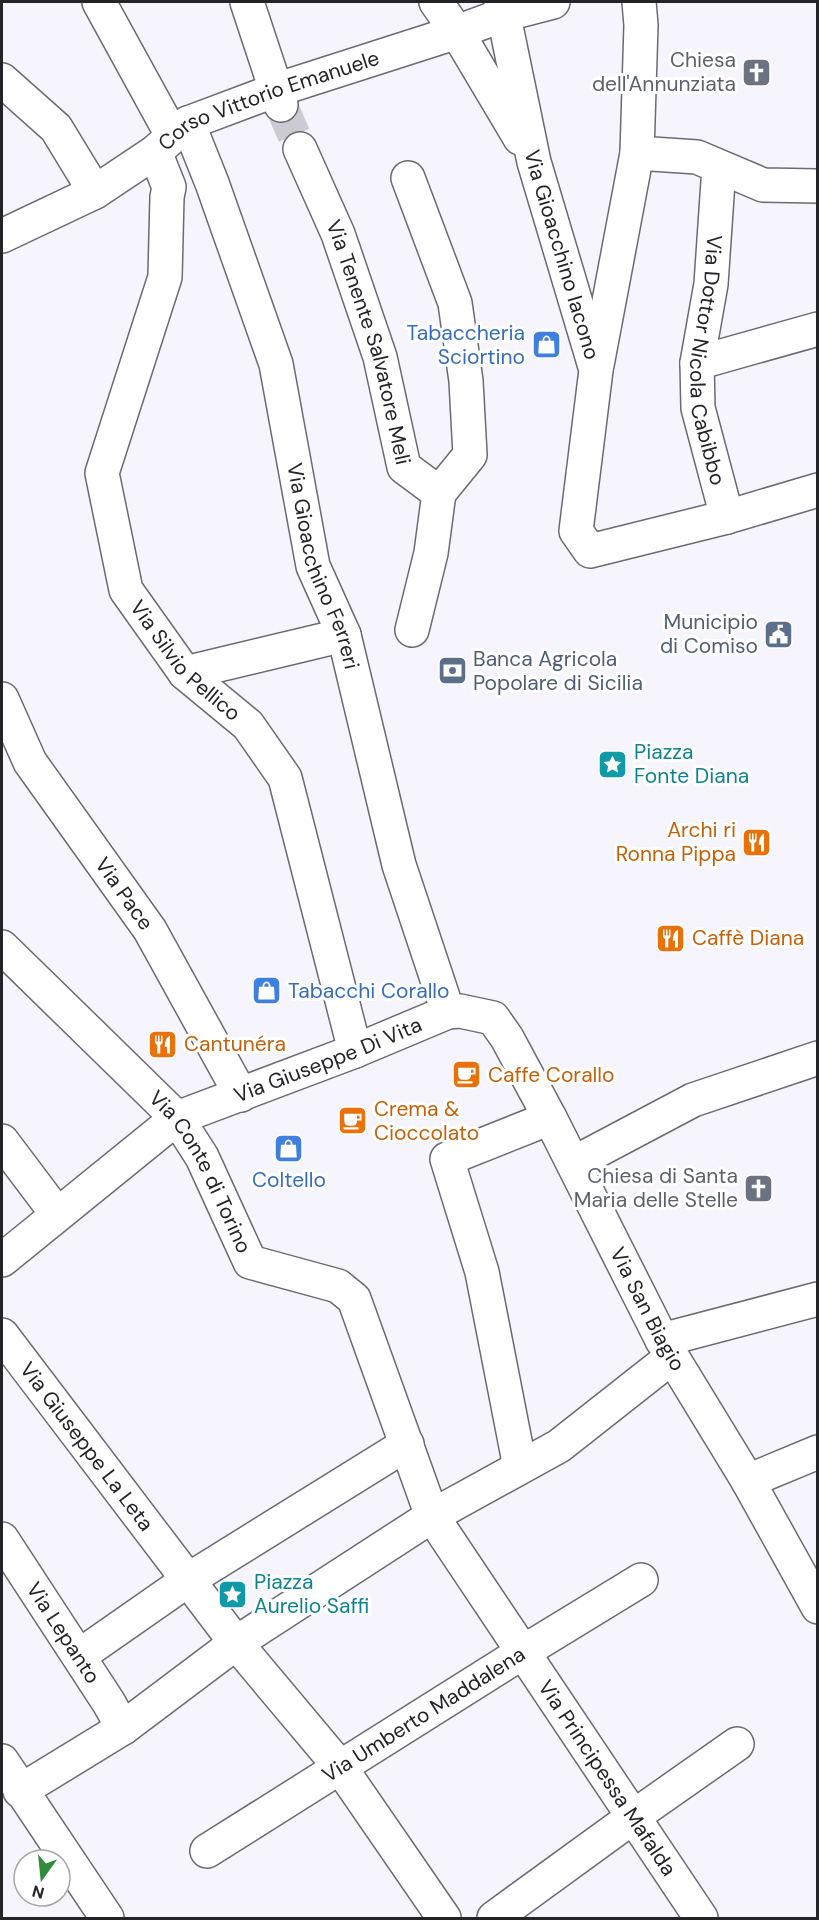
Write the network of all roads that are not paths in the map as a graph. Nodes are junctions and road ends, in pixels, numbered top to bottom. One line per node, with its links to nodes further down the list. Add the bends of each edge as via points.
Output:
1 (99, 2): 10 (street)
2 (247, 2): 9 (street)
3 (436, 2): 7 (street)
4 (554, 2): 6 (street, Corso Vittorio Emanuele)
5 (639, 2): 12 (street)
6 (502, 8): 7 (street, Corso Vittorio Emanuele); 13 (street, Via Gioacchino Iacono)
7 (457, 32): 9 (street, Corso Vittorio Emanuele); 13 (street)
8 (2, 80): 18 (street, via 56,128)
9 (278, 97): 10 (street, Corso Vittorio Emanuele)
10 (172, 136): 16 (street, Via Gioacchino Ferreri); 17 (street, Via Silvio Pellico); 18 (street, Corso Vittorio Emanuele)
11 (300, 149): 25 (street, Via Tenente Salvatore Meli, via 338,234 380,357 404,467)
12 (637, 153): 14 (street, via 697,157); 23 (street)
13 (534, 162): 23 (street, Via Gioacchino Iacono)
14 (719, 167): 19 (street, via 763,185); 22 (street, Via Dottor Nicola Cabibbo, via 711,284)
15 (408, 178): 25 (street, via 455,303 466,381 470,455)
16 (212, 183): 17 (street); 28 (street, Via Gioacchino Ferreri, via 276,364 313,566)
17 (169, 187): 29 (street, Via Silvio Pellico, via 165,277 102,473 126,590)
18 (94, 192): 20 (street, Corso Vittorio Emanuele)
19 (816, 193)
20 (2, 236)
21 (818, 329): 22 (street)
22 (697, 363): 26 (street, Via Dottor Nicola Cabibbo, via 698,408)
23 (596, 370): 26 (street, Via Gioacchino Iacono, via 576,531 590,551)
24 (818, 490): 26 (street)
25 (439, 493): 27 (street, via 431,553)
26 (715, 520)
27 (412, 630)
28 (344, 635): 29 (street); 32 (street, Via Gioacchino Ferreri, via 399,865)
29 (185, 673): 34 (street, Via Silvio Pellico, via 248,725 285,778)
30 (2, 699): 36 (street, Via Pace, via 30,762 150,930)
31 (2, 947): 37 (street, Via Conte di Torino)
32 (448, 1012): 33 (street, Via Giuseppe Di Vita); 34 (street, Via Giuseppe Di Vita)
33 (480, 1015): 38 (street, Via San Biagio, via 493,1018 507,1038)
34 (355, 1051): 36 (street, Via Giuseppe Di Vita)
35 (818, 1059): 40 (street, via 693,1100)
36 (241, 1095): 37 (street, Via Giuseppe Di Vita)
37 (177, 1118): 41 (street, Via Giuseppe Di Vita); 46 (street, Via Conte di Torino, via 202,1157 250,1262 338,1286 354,1299)
38 (550, 1118): 40 (street, Via San Biagio); 48 (street, via 447,1159 482,1272)
39 (2, 1141): 41 (street)
40 (574, 1163): 45 (street, Via San Biagio)
41 (57, 1214): 42 (street, Via Giuseppe Di Vita)
42 (2, 1260)
43 (818, 1299): 45 (street)
44 (2, 1335): 52 (street, Via Giuseppe La Leta)
45 (667, 1349): 48 (street, via 559,1446); 49 (street, Via San Biagio)
46 (407, 1444): 50 (street, Via Conte di Torino); 52 (street)
47 (818, 1452): 49 (street)
48 (520, 1467): 50 (street)
49 (748, 1481): 54 (street, Via San Biagio)
50 (432, 1515): 55 (street); 56 (street, Via Principessa Mafalda)
51 (2, 1539): 57 (street, Via Lepanto)
52 (180, 1569): 55 (street, Via Giuseppe La Leta); 57 (street)
53 (641, 1580): 56 (street, Via Umberto Maddalena)
54 (818, 1607)
55 (242, 1651): 58 (street); 61 (street, Via Giuseppe La Leta)
56 (523, 1652): 61 (street, Via Umberto Maddalena); 63 (street, Via Principessa Mafalda)
57 (79, 1656): 58 (street, Via Lepanto)
58 (123, 1728): 62 (street)
59 (737, 1744): 63 (street)
60 (2, 1761): 62 (street)
61 (340, 1767): 64 (street, Via Umberto Maddalena); 66 (street, Via Giuseppe La Leta)
62 (20, 1791): 65 (street)
63 (633, 1817): 67 (street); 68 (street, Via Principessa Mafalda)
64 (207, 1851)
65 (104, 1917)
66 (444, 1918)
67 (494, 1918)
68 (701, 1918)

